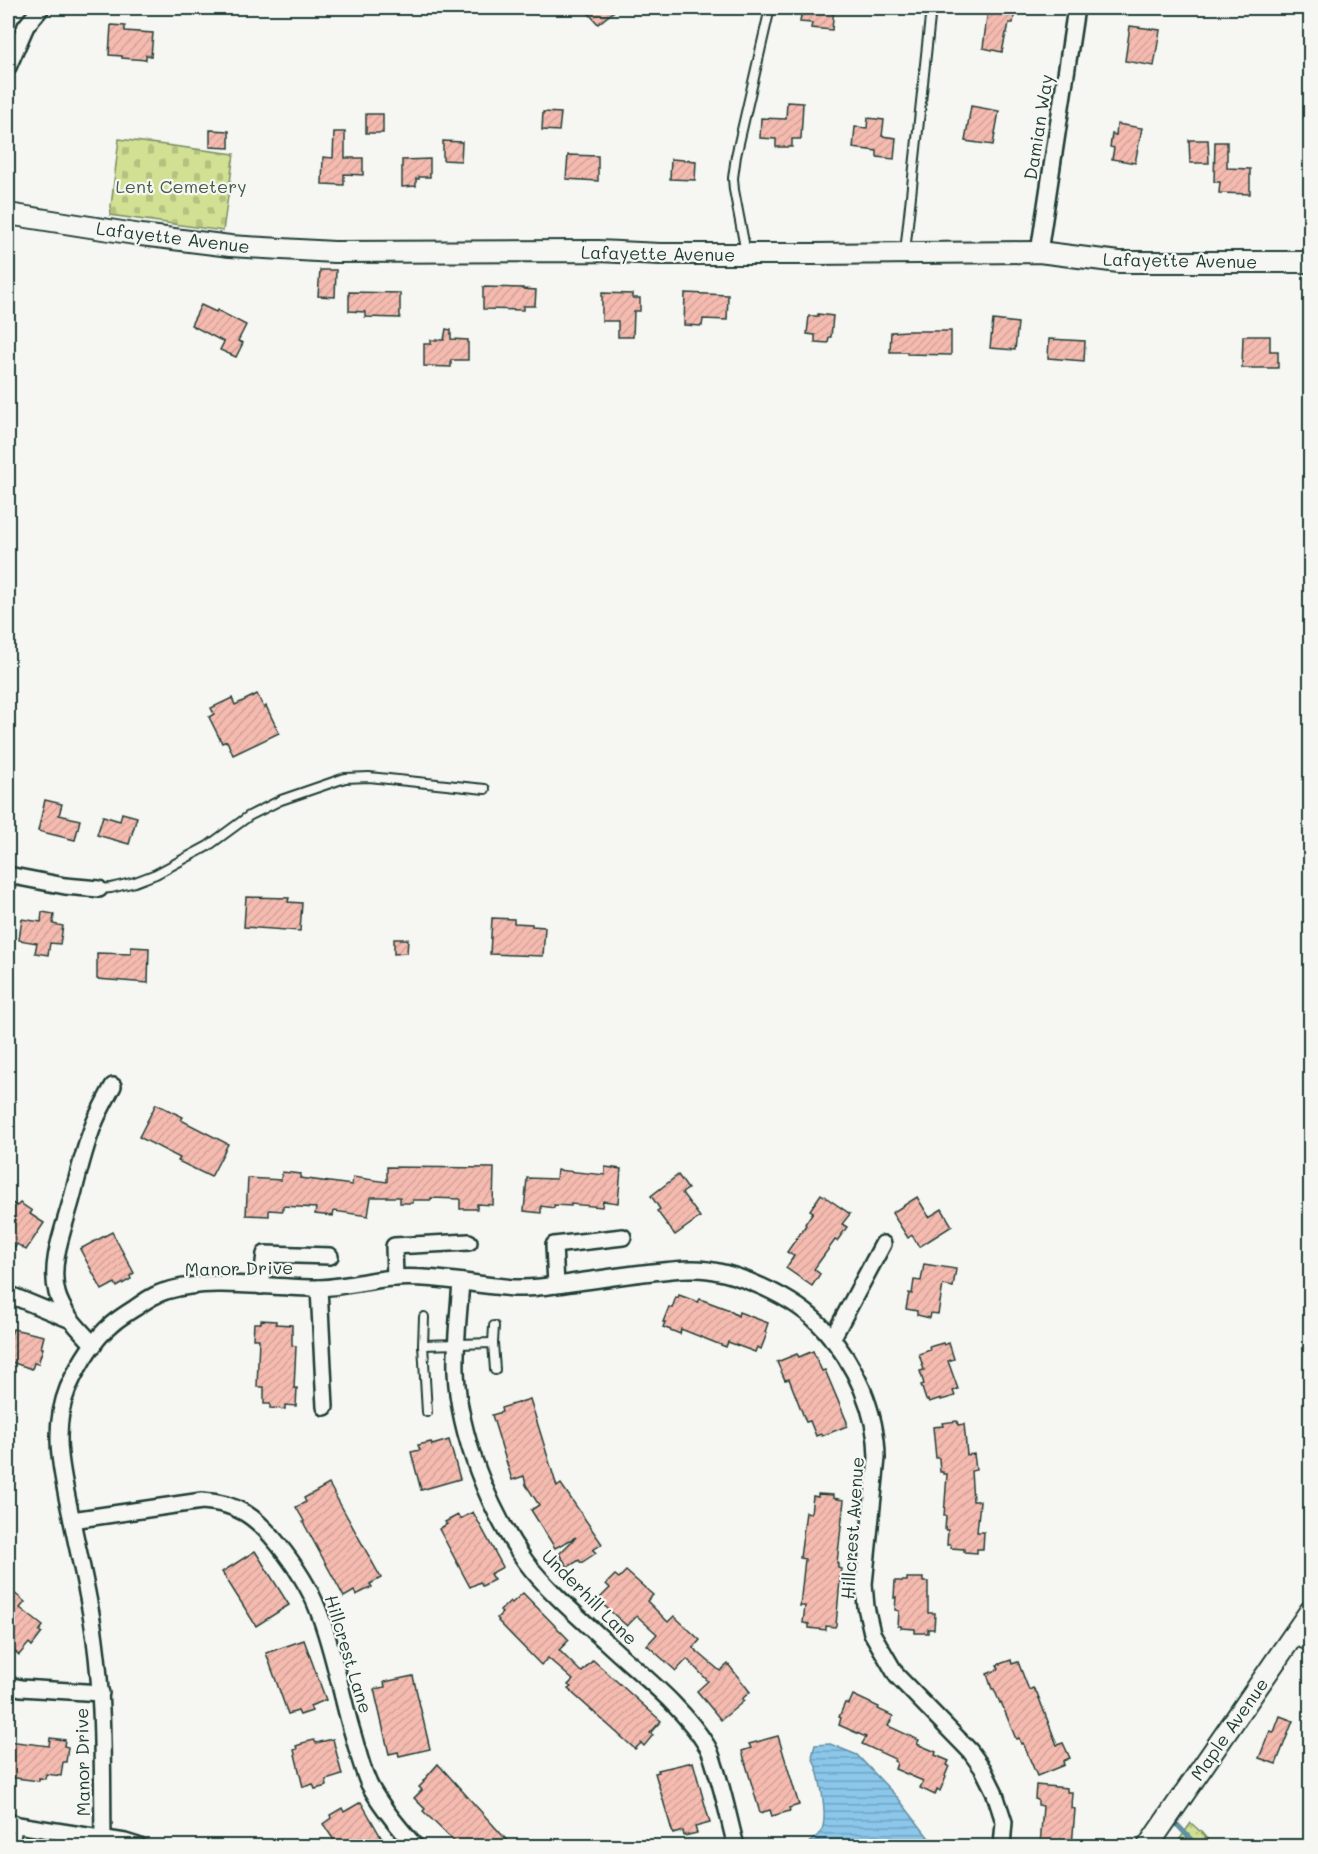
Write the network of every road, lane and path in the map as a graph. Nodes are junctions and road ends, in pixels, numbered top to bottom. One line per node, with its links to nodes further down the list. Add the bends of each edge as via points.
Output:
1 (41, 8): 5 (street, via 26,26)
2 (770, 8): 8 (lane, via 736,156 734,178)
3 (931, 8): 9 (lane)
4 (1076, 8): 7 (street, Damian Way)
5 (8, 67)
6 (8, 214): 8 (street, Lafayette Avenue, via 230,246 334,252)
7 (1039, 252): 9 (street, Lafayette Avenue); 10 (street, Lafayette Avenue, via 1119,262)
8 (746, 254): 9 (street, Lafayette Avenue)
9 (905, 254)
10 (1311, 262)
11 (485, 789): 13 (lane, via 345,778 281,800 249,816 208,846 156,874)
12 (8, 875): 13 (street)
13 (99, 889)
14 (113, 1086): 26 (street, via 89,1137 58,1253 57,1294)
15 (623, 1237): 21 (street, via 554,1245)
16 (469, 1242): 19 (street, via 394,1246)
17 (883, 1244): 28 (street)
18 (330, 1256): 22 (street, via 265,1254)
19 (395, 1278): 20 (street, Manor Drive); 23 (street, Manor Drive)
20 (461, 1282): 21 (street, Manor Drive, via 518,1288); 30 (street, Underhill Lane)
21 (555, 1285): 28 (street, Manor Drive, via 664,1270 720,1272 783,1297 822,1326)
22 (261, 1286): 23 (street, Manor Drive); 31 (street, Manor Drive, via 182,1287 165,1291 110,1325)
23 (319, 1288): 35 (street)
24 (8, 1294): 26 (street)
25 (424, 1317): 32 (lane)
26 (71, 1320): 31 (street)
27 (494, 1326): 29 (lane)
28 (832, 1339): 34 (street, Manor Drive)
29 (493, 1342): 30 (lane); 33 (lane)
30 (456, 1343): 32 (lane); 47 (street, Underhill Lane, via 461,1409 471,1448 485,1491 505,1527 526,1562 685,1716 708,1748)
31 (94, 1345): 37 (street, Manor Drive, via 67,1391 60,1413 58,1443)
32 (423, 1345): 36 (lane)
33 (495, 1370)
34 (860, 1386): 48 (street, Hillcrest Avenue, via 877,1439 864,1584 872,1633 897,1676 983,1768 1004,1822)
35 (325, 1407)
36 (427, 1412)
37 (72, 1520): 41 (street, Manor Drive); 46 (street, Hillcrest Lane, via 202,1501 236,1508 261,1524 296,1566 318,1608 370,1785)
38 (1311, 1611): 39 (street, Maple Avenue)
39 (1301, 1641): 49 (street, Maple Avenue)
40 (8, 1685): 41 (street)
41 (101, 1693): 43 (street, Manor Drive)
42 (11, 1824): 43 (street); 44 (lane)
43 (103, 1839): 45 (street)
44 (14, 1846)
45 (138, 1846)
46 (415, 1846)
47 (736, 1846)
48 (1002, 1846)
49 (1148, 1846)

